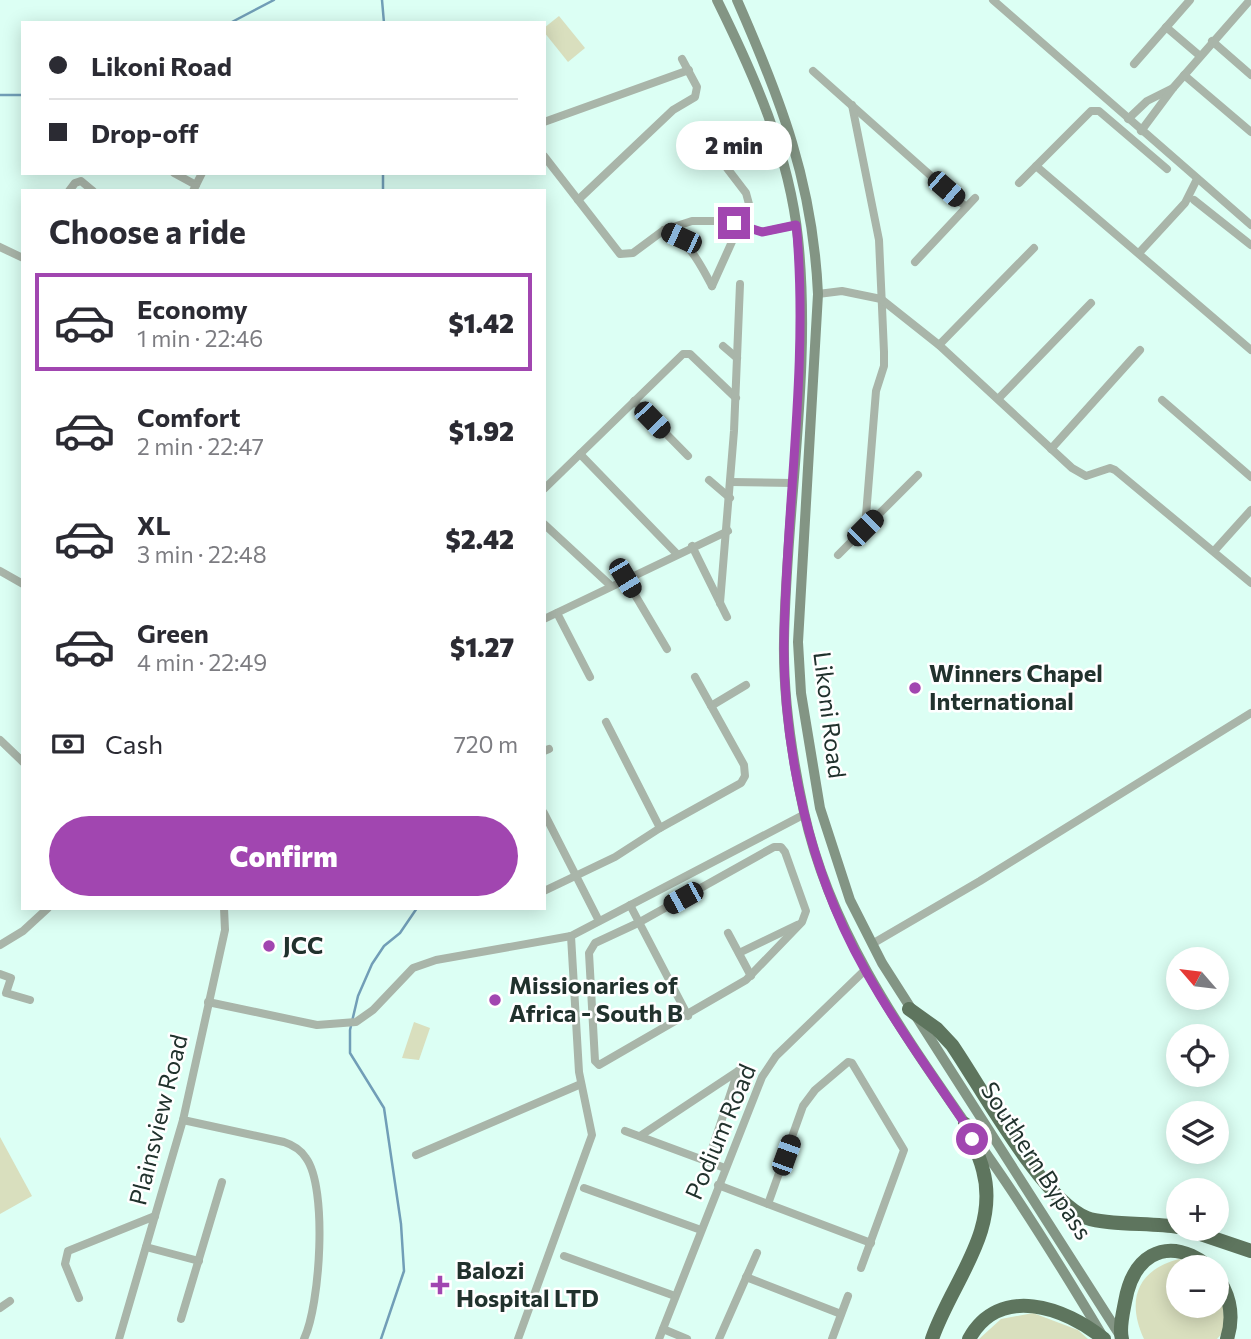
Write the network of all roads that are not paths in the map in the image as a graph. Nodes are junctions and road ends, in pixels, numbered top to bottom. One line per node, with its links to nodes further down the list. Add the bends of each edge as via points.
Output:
1 (717, 0): 36 (main road, Likoni Road, via 776,136)
2 (737, 0): 47 (main road, Likoni Road, via 773,80 800,163)
3 (993, 0): 17 (street)
4 (1190, 0): 6 (street)
5 (1250, 0): 7 (street)
6 (1166, 27): 8 (street); 10 (street)
7 (1212, 41): 8 (street); 14 (street)
8 (1200, 56): 13 (street)
9 (682, 59): 11 (street)
10 (1134, 64)
11 (689, 70): 18 (street); 33 (street, via 697,87 695,97 673,110)
12 (813, 71): 16 (street)
13 (1184, 75): 15 (street); 21 (street)
14 (1251, 75)
15 (1172, 88): 17 (street, via 1147,101); 20 (street)
16 (852, 105): 35 (street); 48 (street, via 878,240)
17 (1128, 119): 20 (street)
18 (546, 121)
19 (711, 128): 38 (street, via 720,159 748,199)
20 (1141, 131): 26 (street)
21 (1251, 132)
22 (546, 159): 33 (street)
23 (1036, 166): 24 (street, via 1096,110); 27 (street); 43 (street)
24 (1167, 169)
25 (177, 175): 29 (street)
26 (1197, 179): 28 (street); 34 (street)
27 (1019, 183)
28 (1206, 187): 34 (street); 37 (street)
29 (194, 188)
30 (70, 189): 31 (street, via 81,181)
31 (91, 189)
32 (975, 198): 35 (street)
33 (578, 200): 39 (street, via 620,254 633,253)
34 (1189, 201): 40 (street); 43 (street)
35 (966, 207): 45 (street)
36 (796, 225): 38 (street, via 762,232); 66 (main road, Likoni Road, via 801,295)
37 (1251, 225)
38 (740, 226): 39 (street, via 702,219); 39 (street, via 712,286 687,244)
39 (664, 230)
40 (1251, 245)
41 (0, 247): 44 (street)
42 (1034, 248): 51 (street)
43 (1139, 253): 50 (street)
44 (21, 257)
45 (915, 262)
46 (740, 284): 54 (street)
47 (818, 294): 48 (street, via 842,290); 95 (main road, Likoni Road, via 799,653 808,746)
48 (881, 299): 51 (street); 71 (street, via 884,366 876,391)
49 (1091, 303): 56 (street)
50 (1249, 344)
51 (939, 345): 56 (street)
52 (723, 346): 54 (street)
53 (1140, 349): 59 (street)
54 (737, 358): 55 (street)
55 (736, 398): 58 (street, via 686,353); 65 (street)
56 (999, 398): 59 (street)
57 (1162, 400): 63 (street)
58 (634, 401): 60 (street); 61 (street)
59 (1051, 449): 74 (street, via 1086,476 1115,470)
60 (580, 454): 67 (street); 75 (street)
61 (688, 456)
62 (918, 475): 71 (street)
63 (1251, 477)
64 (709, 480): 68 (street)
65 (731, 482): 66 (street); 68 (street)
66 (793, 482): 96 (main road, Likoni Road, via 784,667)
67 (546, 487)
68 (730, 498): 72 (street)
69 (1251, 510): 74 (street)
70 (546, 526): 81 (street)
71 (865, 528): 76 (street)
72 (728, 531): 73 (street); 82 (street)
73 (692, 546): 75 (street); 82 (street)
74 (1214, 550): 80 (street)
75 (676, 553): 78 (street)
76 (838, 555)
77 (0, 571): 79 (street)
78 (625, 578): 81 (street); 86 (street)
79 (21, 583)
80 (1251, 583)
81 (610, 585): 83 (street)
82 (720, 603): 85 (street)
83 (557, 612): 84 (street); 87 (street)
84 (546, 617)
85 (727, 617)
86 (667, 649)
87 (590, 677)
88 (695, 677): 90 (street)
89 (746, 685): 90 (street)
90 (711, 706): 98 (street, via 744,765 745,776 741,783)
91 (1251, 713): 109 (street)
92 (606, 722): 98 (street)
93 (0, 740): 94 (street)
94 (21, 760)
95 (820, 808): 96 (main road); 109 (main road, Likoni Road, via 840,874)
96 (805, 814): 101 (street); 112 (main road, Likoni Road, via 834,907)
97 (546, 817): 99 (street)
98 (660, 828): 99 (street)
99 (578, 877): 100 (street); 104 (street)
100 (546, 890)
101 (630, 905): 104 (street); 106 (street)
102 (46, 910): 110 (street)
103 (224, 910): 116 (street, Plainsview Road, via 226,924)
104 (599, 921): 108 (street)
105 (802, 922): 106 (street, via 806,911 785,852 774,847); 111 (street); 114 (street)
106 (638, 923): 118 (street); 118 (street, via 596,943 589,953 595,1061 604,1065)
107 (728, 933): 111 (street)
108 (571, 936): 116 (street, via 425,962 402,976 363,1019 341,1025 317,1025); 119 (street)
109 (872, 944): 117 (main road, Likoni Road)
110 (0, 945)
111 (739, 953): 114 (street)
112 (864, 971): 121 (main road, Likoni Road); 126 (street, Podium Road, via 769,1066)
113 (0, 974): 115 (street, via 11,978 6,993)
114 (751, 976): 118 (street)
115 (30, 1000)
116 (208, 1002): 120 (street, Plainsview Road)
117 (909, 1009): 132 (highway, via 952,1045 1044,1183 1072,1210 1089,1219); 152 (main road, Southern Bypass)
118 (688, 1016)
119 (581, 1084): 124 (street); 155 (street, via 591,1140)
120 (183, 1120): 131 (street, Plainsview Road); 154 (street, via 284,1142 307,1159 321,1252 312,1318)
121 (965, 1124): 151 (main road, Southern Bypass, via 1056,1257); 160 (highway, via 984,1170 984,1225)
122 (625, 1131): 123 (street)
123 (639, 1136): 125 (street); 125 (street, via 737,1071)
124 (416, 1155)
125 (708, 1161): 126 (street)
126 (725, 1168): 128 (street, Podium Road)
127 (222, 1182): 140 (street)
128 (718, 1185): 130 (street); 133 (street, Podium Road)
129 (584, 1188): 133 (street)
130 (768, 1204): 135 (street); 135 (street, via 803,1106 850,1062 904,1150)
131 (155, 1216): 136 (street, Plainsview Road); 145 (street, via 68,1251 65,1264)
132 (1166, 1226)
133 (701, 1230): 143 (street, Podium Road)
134 (1221, 1241): 137 (highway)
135 (871, 1243): 141 (street)
136 (146, 1247): 140 (street); 153 (street, Plainsview Road)
137 (1251, 1251)
138 (757, 1253): 142 (street)
139 (564, 1256): 143 (street)
140 (199, 1261): 149 (street)
141 (861, 1268)
142 (746, 1277): 148 (street); 158 (street)
143 (675, 1296): 150 (street, Podium Road)
144 (848, 1296): 148 (street)
145 (79, 1298)
146 (10, 1301): 147 (street)
147 (0, 1308)
148 (841, 1314): 159 (street)
149 (181, 1319)
150 (663, 1329): 156 (street, Podium Road); 157 (street)
151 (1103, 1338): 161 (highway, via 1054,1310 1023,1304 990,1314)
152 (1121, 1338): 162 (highway, via 1131,1278 1149,1259 1170,1250 1208,1259 1232,1283 1238,1307 1235,1327)
153 (119, 1339)
154 (304, 1339)
155 (518, 1339)
156 (659, 1339)
157 (687, 1339)
158 (719, 1339)
159 (832, 1339)
160 (932, 1339)
161 (969, 1339)
162 (1227, 1339)

